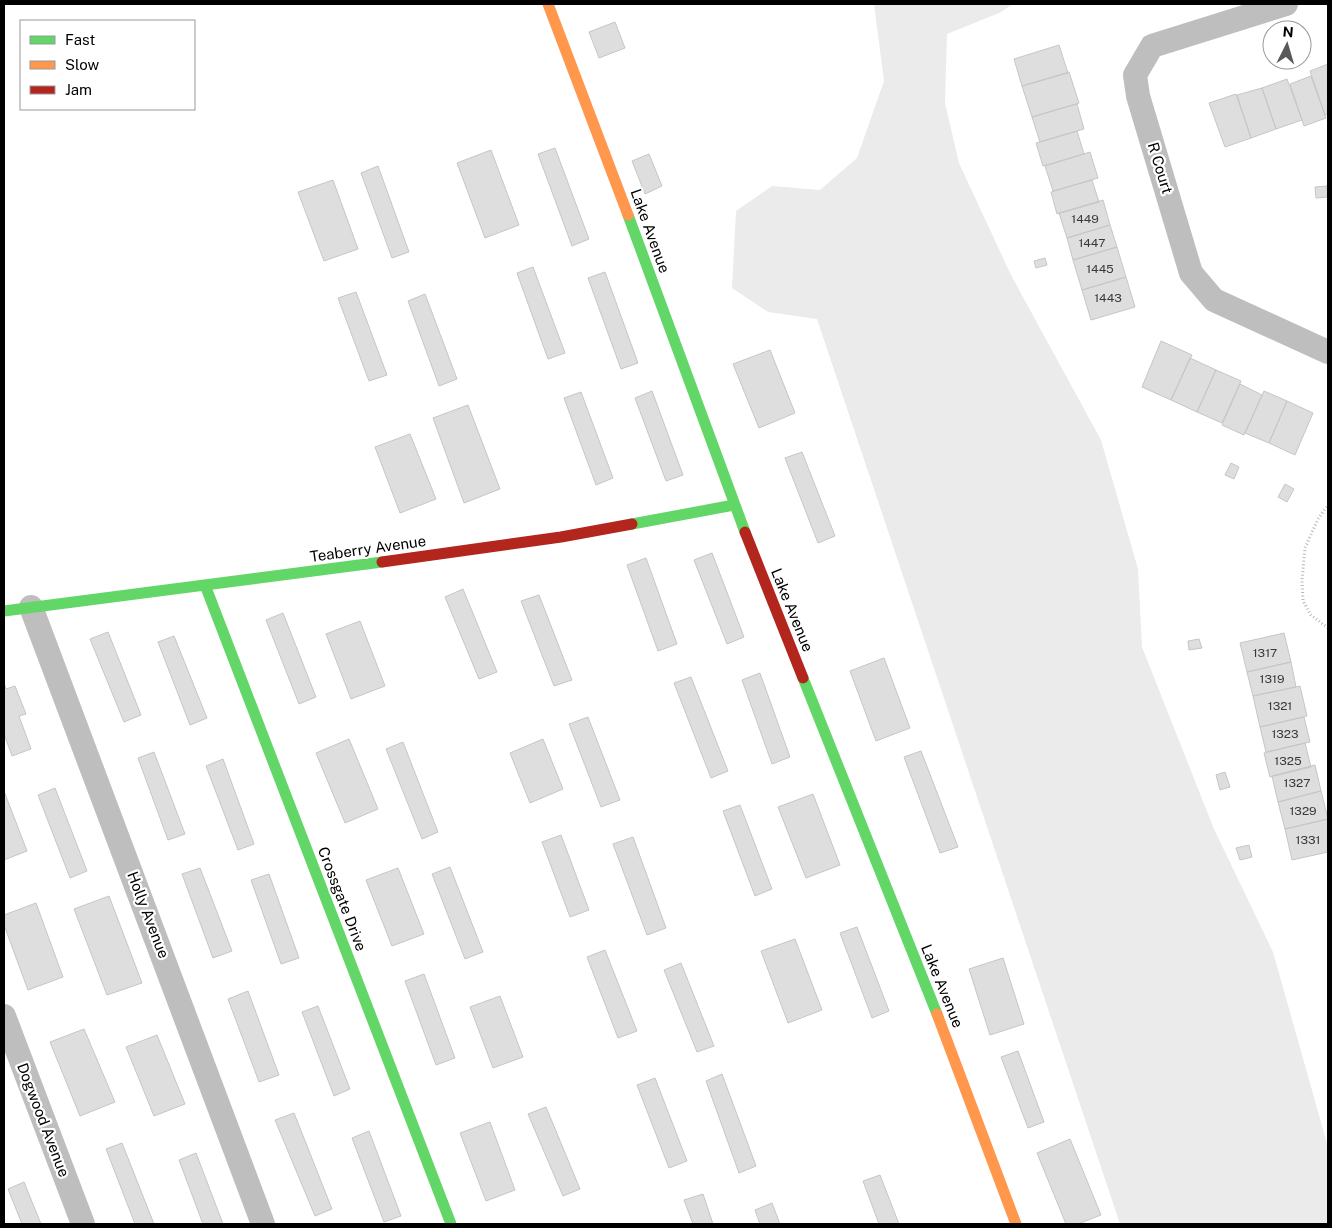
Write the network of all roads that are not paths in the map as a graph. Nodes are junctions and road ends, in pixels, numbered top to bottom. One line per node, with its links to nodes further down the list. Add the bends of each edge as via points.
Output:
1 (548, 4): 4 (street, Lake Avenue)
2 (1286, 4): 3 (street, R Court, via 1152,46 1135,75 1138,96 1192,273 1214,300)
3 (1328, 352)
4 (734, 505): 5 (street, Teaberry Avenue, via 561,536); 12 (street, Lake Avenue, via 940,1020)
5 (205, 585): 6 (street, Teaberry Avenue); 11 (street, Crossgate Drive)
6 (31, 607): 7 (street, Teaberry Avenue); 10 (street, Holly Avenue)
7 (4, 611)
8 (4, 1016): 9 (street, Dogwood Avenue)
9 (83, 1224)
10 (263, 1224)
11 (451, 1224)
12 (1016, 1224)

